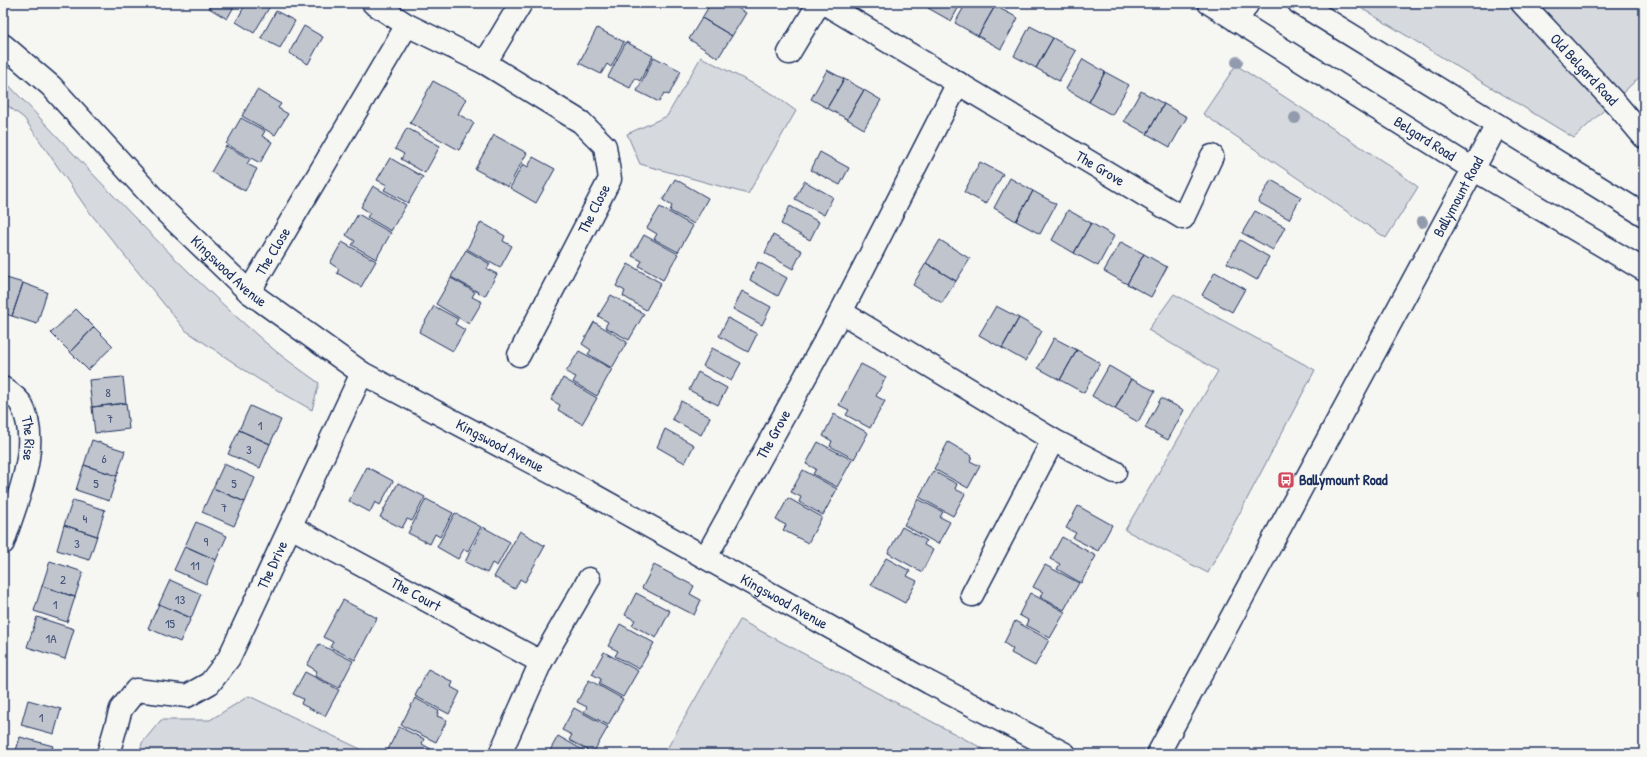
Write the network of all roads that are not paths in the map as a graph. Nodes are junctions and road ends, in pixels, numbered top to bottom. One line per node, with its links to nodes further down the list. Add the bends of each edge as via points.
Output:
1 (373, 3): 10 (street, The Close)
2 (521, 3): 13 (street)
3 (819, 3): 12 (street)
4 (824, 3): 14 (street, The Grove)
5 (1209, 3): 9 (street, Belgard Road)
6 (1248, 3): 9 (street)
7 (1299, 3): 15 (street)
8 (1522, 3): 16 (street, Old Belgard Road)
9 (1237, 21): 18 (street, Belgard Road)
10 (407, 25): 13 (street, The Close); 21 (street, The Close)
11 (3, 45): 21 (street, Kingswood Avenue, via 50,86 167,213)
12 (789, 53)
13 (485, 63): 23 (street, The Close, via 581,122 605,146 610,179)
14 (958, 83): 17 (street, The Grove, via 1183,218); 22 (street, The Grove)
15 (1497, 125): 18 (street, Ballymount Road); 19 (street)
16 (1644, 137)
17 (1212, 156)
18 (1473, 169): 20 (street, Belgard Road); 37 (street, Ballymount Road)
19 (1644, 215)
20 (1644, 270)
21 (249, 292): 24 (street, Kingswood Avenue)
22 (841, 312): 26 (street); 30 (street, The Grove)
23 (519, 356)
24 (362, 373): 28 (street, The Drive); 30 (street, Kingswood Avenue)
25 (3, 388): 29 (street, The Rise, via 21,403 29,427 28,463)
26 (1053, 440): 27 (street); 32 (street)
27 (1115, 472)
28 (291, 527): 33 (street, The Court); 34 (street, The Drive, via 229,658 210,683 187,696 136,690 121,709)
29 (3, 543)
30 (706, 557): 36 (street, Kingswood Avenue, via 930,683)
31 (589, 579): 33 (street)
32 (972, 595)
33 (542, 662): 35 (street)
34 (108, 754)
35 (500, 754)
36 (1064, 754)
37 (1158, 754)

